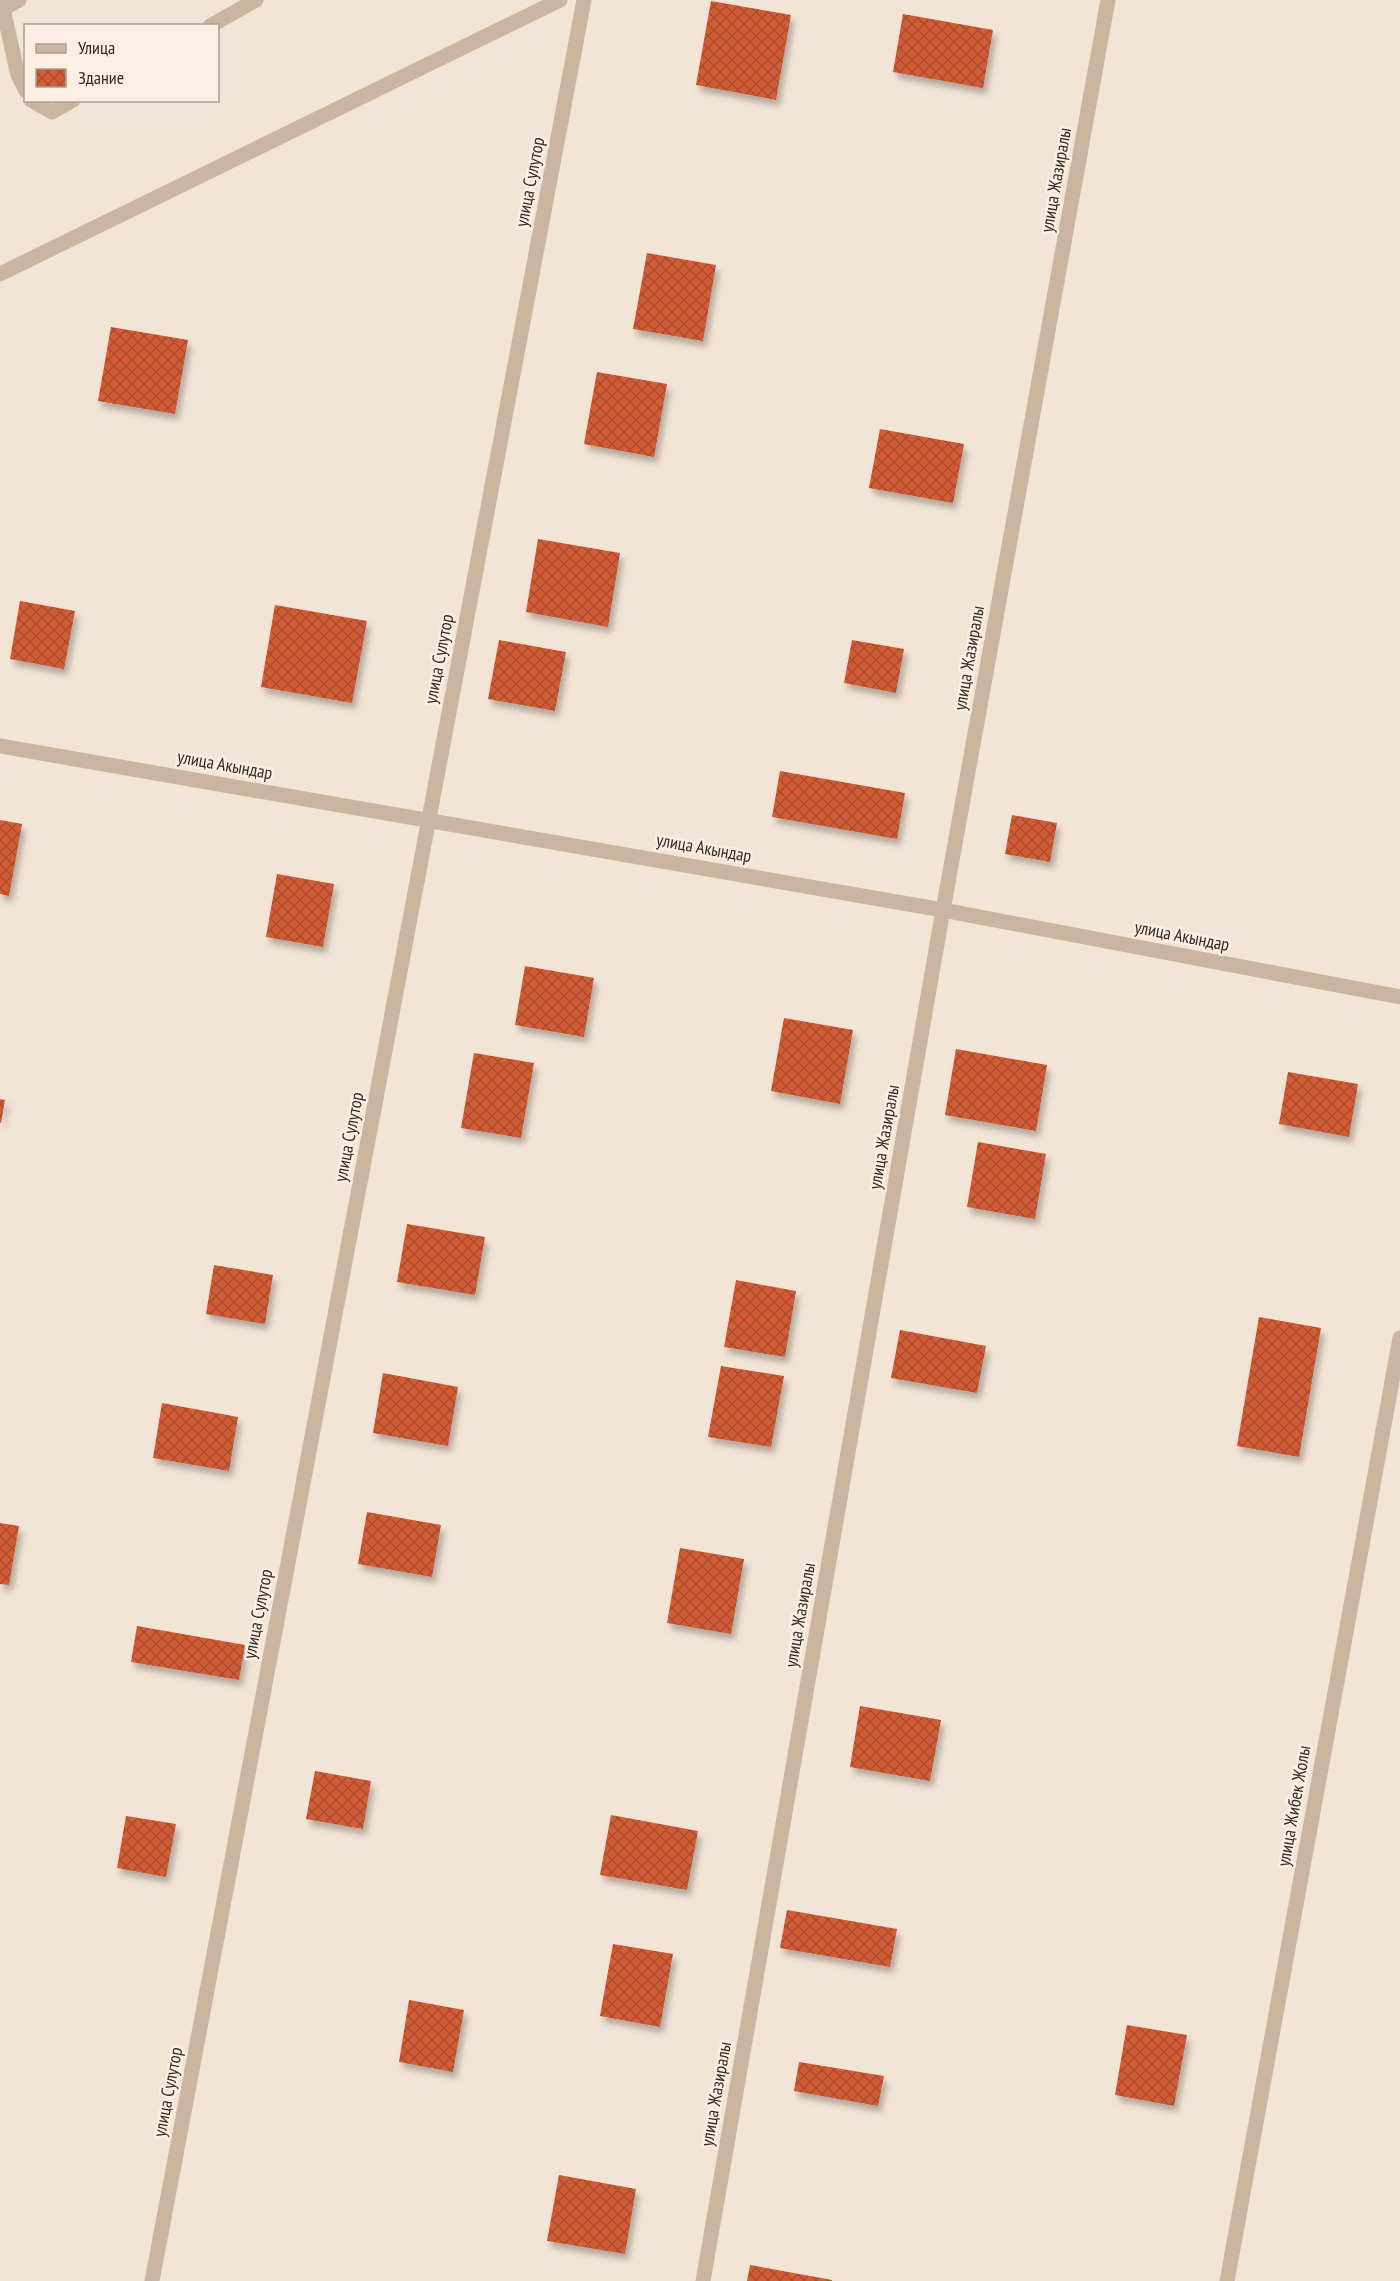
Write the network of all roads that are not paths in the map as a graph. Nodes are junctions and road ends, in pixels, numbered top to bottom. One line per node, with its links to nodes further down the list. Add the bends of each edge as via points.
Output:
1 (19, 0): 6 (street)
2 (256, 0): 7 (street)
3 (560, 0): 11 (street)
4 (584, 0): 13 (street, улица Сулутор)
5 (1108, 0): 14 (street, улица Жазиралы)
6 (2, 4): 8 (street)
7 (214, 24)
8 (24, 87)
9 (34, 102): 10 (street, via 52,112)
10 (70, 102)
11 (0, 274)
12 (0, 746): 13 (street, улица Акындар)
13 (429, 820): 14 (street, улица Акындар); 17 (street, улица Сулутор)
14 (943, 910): 15 (street, улица Акындар); 18 (street, улица Жазиралы)
15 (1400, 997)
16 (1400, 1338): 19 (street, улица Жибек Жолы)
17 (152, 2281)
18 (703, 2281)
19 (1227, 2281)

